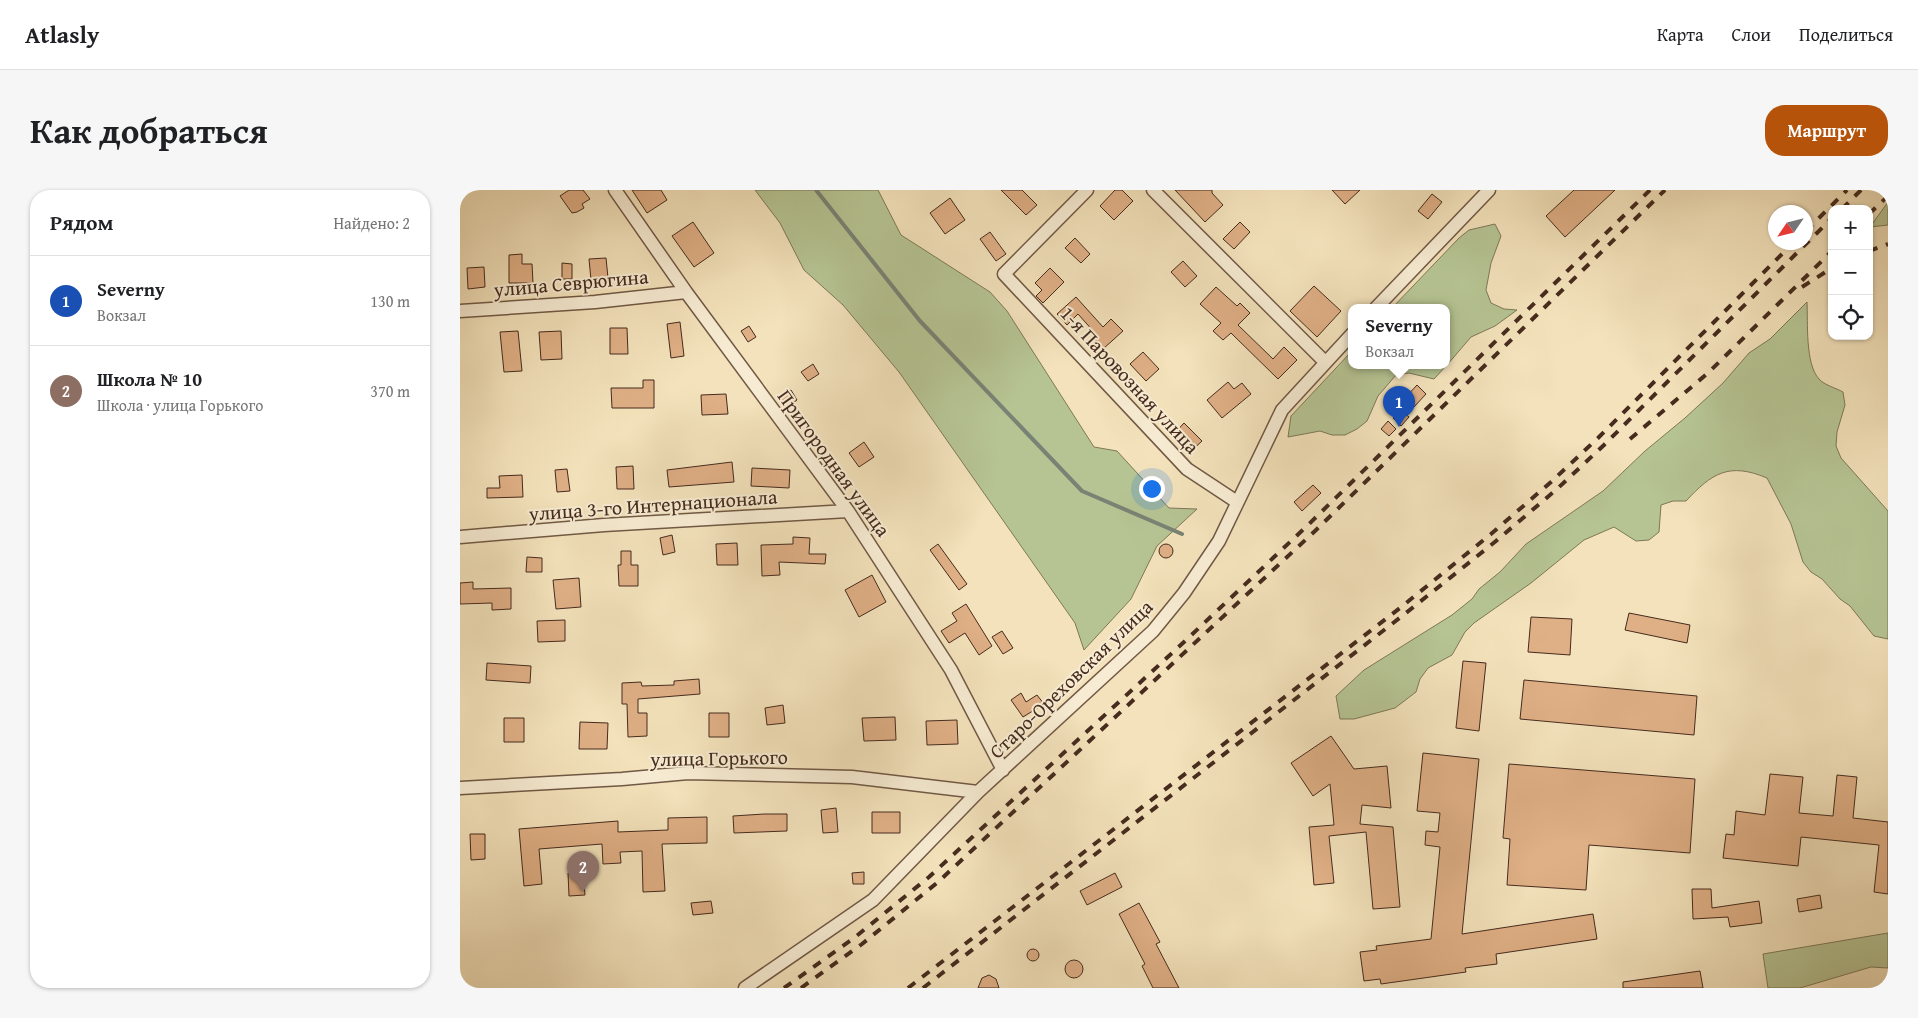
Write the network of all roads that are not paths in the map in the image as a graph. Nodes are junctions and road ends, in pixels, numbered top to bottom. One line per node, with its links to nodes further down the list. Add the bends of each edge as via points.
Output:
1 (615, 190): 5 (street, Пригородная улица)
2 (1087, 190): 10 (street, 1-я Паровозная улица, via 1004,274 1187,469)
3 (1153, 190): 9 (street)
4 (1489, 190): 6 (street)
5 (686, 292): 7 (street, улица Севрюгина); 11 (street, Пригородная улица)
6 (1380, 304)
7 (460, 312)
8 (1348, 338): 9 (street, Старо-Ореховская улица)
9 (1325, 362): 10 (street, Старо-Ореховская улица, via 1282,410)
10 (1237, 502): 13 (street, Старо-Ореховская улица, via 1219,541 1184,593 1153,631)
11 (848, 511): 12 (street, улица 3-го Интернационала); 13 (street, Пригородная улица, via 951,670)
12 (460, 537)
13 (1003, 770): 15 (street, Старо-Ореховская улица)
14 (460, 788): 15 (street, улица Горького, via 688,773 852,777)
15 (978, 792): 16 (street, Старо-Ореховская улица, via 873,900)
16 (745, 988)

